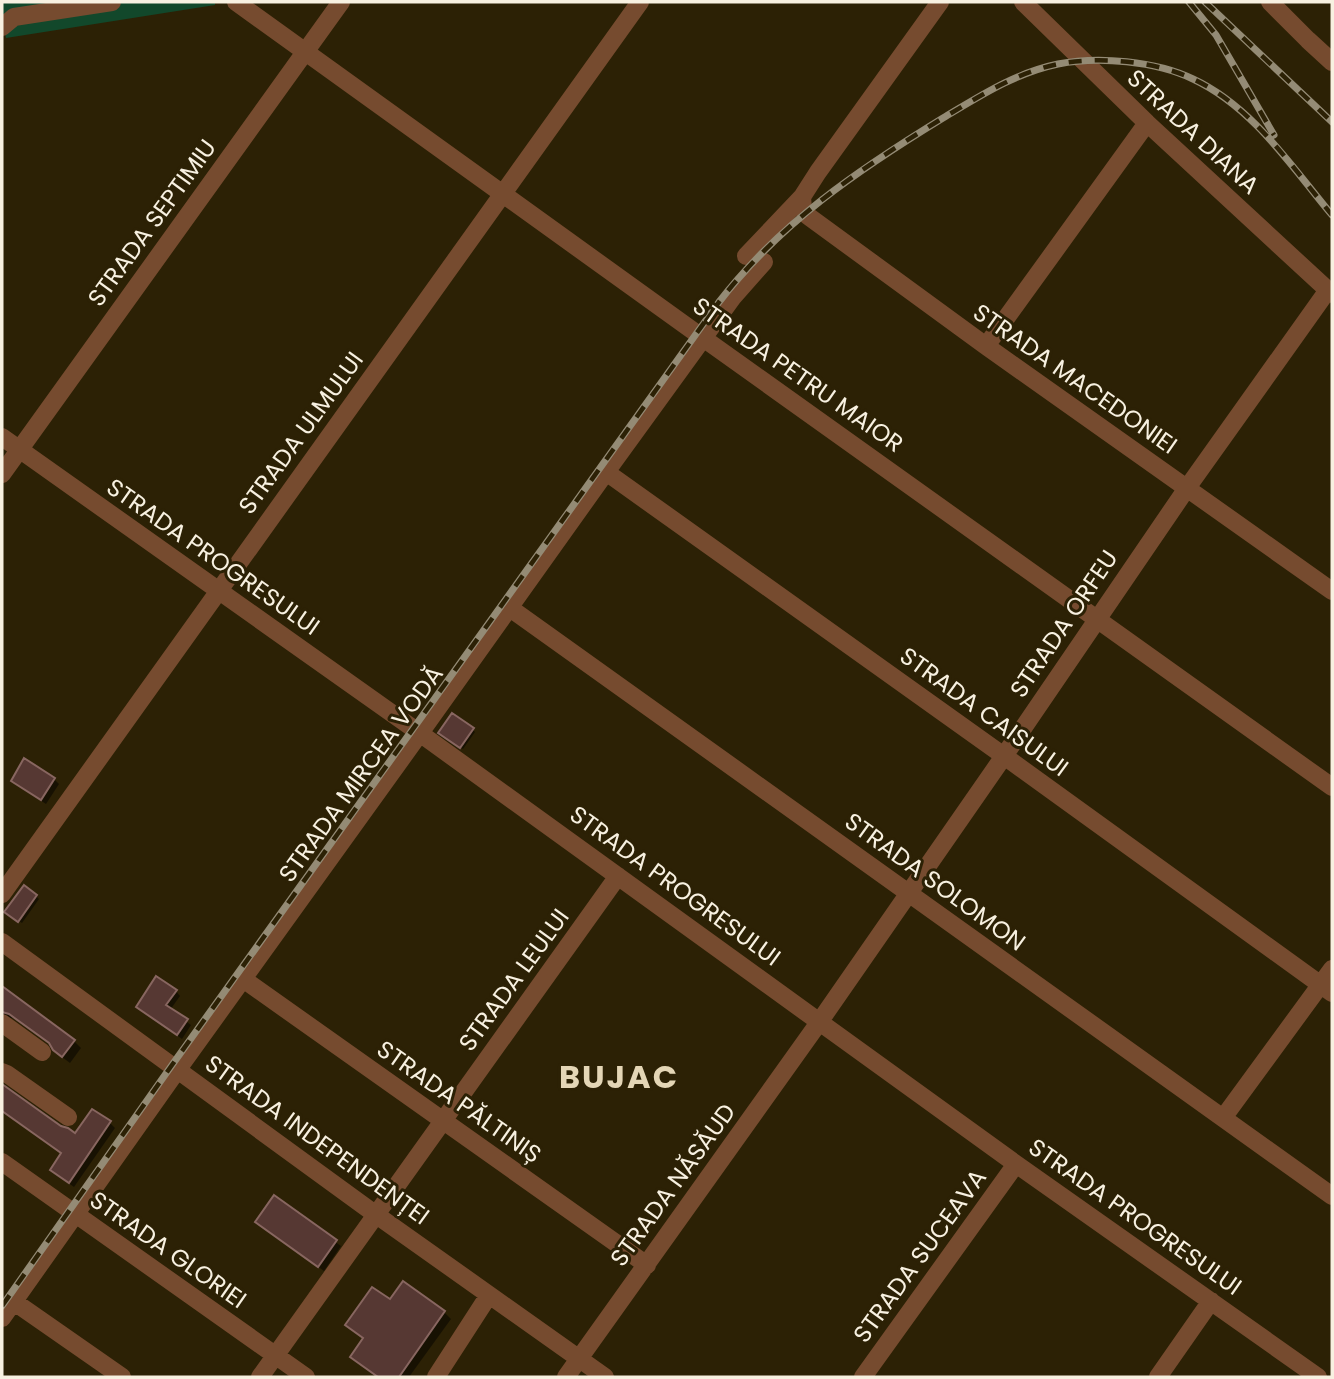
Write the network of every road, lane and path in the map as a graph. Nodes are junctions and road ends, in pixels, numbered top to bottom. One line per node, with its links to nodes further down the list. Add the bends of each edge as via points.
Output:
1 (112, 2): 8 (street)
2 (236, 2): 9 (street, STRADA PETRU MAIOR)
3 (341, 2): 9 (street, STRADA SEPTIMIU)
4 (640, 2): 12 (street, STRADA ULMULUI)
5 (940, 2): 13 (street)
6 (1023, 2): 11 (street, STRADA DIANA)
7 (1270, 2): 10 (street)
8 (9, 15)
9 (305, 52): 12 (street, STRADA PETRU MAIOR); 20 (street, STRADA SEPTIMIU)
10 (1332, 62)
11 (1147, 123): 16 (street, STRADA DIANA); 18 (street)
12 (503, 194): 17 (street, STRADA PETRU MAIOR); 24 (street, STRADA ULMULUI)
13 (803, 197): 14 (street); 18 (street, STRADA MACEDONIEI, via 808,216)
14 (746, 256)
15 (764, 262): 17 (street, STRADA MIRCEA VODĂ)
16 (1330, 292): 23 (street, STRADA ORFEU)
17 (703, 338): 21 (street, STRADA MIRCEA VODĂ); 27 (street, STRADA PETRU MAIOR)
18 (986, 346): 23 (street, STRADA MACEDONIEI)
19 (2, 437): 20 (street, STRADA PROGRESULUI)
20 (19, 449): 22 (street, STRADA SEPTIMIU); 24 (street, STRADA PROGRESULUI)
21 (606, 472): 26 (street, STRADA MIRCEA VODĂ); 29 (street, STRADA CAISULUI)
22 (2, 474)
23 (1186, 488): 25 (street, STRADA MACEDONIEI); 27 (street, STRADA ORFEU)
24 (218, 591): 28 (street, STRADA PROGRESULUI); 32 (street, STRADA ULMULUI)
25 (1332, 591)
26 (510, 608): 28 (street, STRADA MIRCEA VODĂ); 33 (street, STRADA SOLOMON)
27 (1097, 618): 29 (street, STRADA ORFEU); 30 (street, STRADA PETRU MAIOR)
28 (420, 733): 31 (street, STRADA PROGRESULUI); 36 (street, STRADA MIRCEA VODĂ)
29 (1004, 756): 33 (street, STRADA ORFEU); 37 (street, STRADA CAISULUI)
30 (1332, 787)
31 (618, 876): 38 (street, STRADA PROGRESULUI); 45 (street, STRADA LEULUI)
32 (2, 894)
33 (909, 894): 38 (street, STRADA ORFEU); 44 (street, STRADA SOLOMON)
34 (2, 942): 41 (street, STRADA INDEPENDENȚEI)
35 (1332, 970): 37 (street)
36 (243, 979): 41 (street, STRADA MIRCEA VODĂ); 45 (street, STRADA PĂLTINIȘ)
37 (1326, 989): 44 (street)
38 (820, 1021): 47 (street, STRADA PROGRESULUI); 51 (street, STRADA NĂSĂUD)
39 (2, 1023): 40 (street)
40 (43, 1052)
41 (178, 1069): 49 (street, STRADA MIRCEA VODĂ); 50 (street, STRADA INDEPENDENȚEI)
42 (2, 1072): 43 (street)
43 (68, 1117)
44 (1223, 1118): 48 (street, STRADA SOLOMON)
45 (442, 1121): 50 (street, STRADA LEULUI); 51 (street, STRADA PĂLTINIȘ)
46 (2, 1162): 49 (street, STRADA GLORIEI)
47 (1016, 1164): 54 (street, STRADA PROGRESULUI); 64 (street, STRADA SUCEAVA)
48 (1332, 1196)
49 (76, 1214): 53 (street, STRADA MIRCEA VODĂ); 56 (street, STRADA GLORIEI)
50 (375, 1214): 52 (street, STRADA INDEPENDENȚEI); 56 (street, STRADA LEULUI)
51 (646, 1265): 57 (street, STRADA NĂSĂUD)
52 (489, 1295): 57 (street, STRADA INDEPENDENȚEI); 61 (street)
53 (13, 1301): 55 (street, STRADA MIRCEA VODĂ); 58 (street)
54 (1211, 1301): 65 (street); 66 (street, STRADA PROGRESULUI)
55 (2, 1318)
56 (275, 1356): 59 (street, STRADA LEULUI); 60 (street, STRADA GLORIEI)
57 (579, 1359): 62 (street, STRADA NĂSĂUD); 63 (street, STRADA INDEPENDENȚEI)
58 (122, 1377)
59 (260, 1377)
60 (306, 1377)
61 (436, 1377)
62 (566, 1377)
63 (605, 1377)
64 (863, 1377)
65 (1158, 1377)
66 (1318, 1377)

